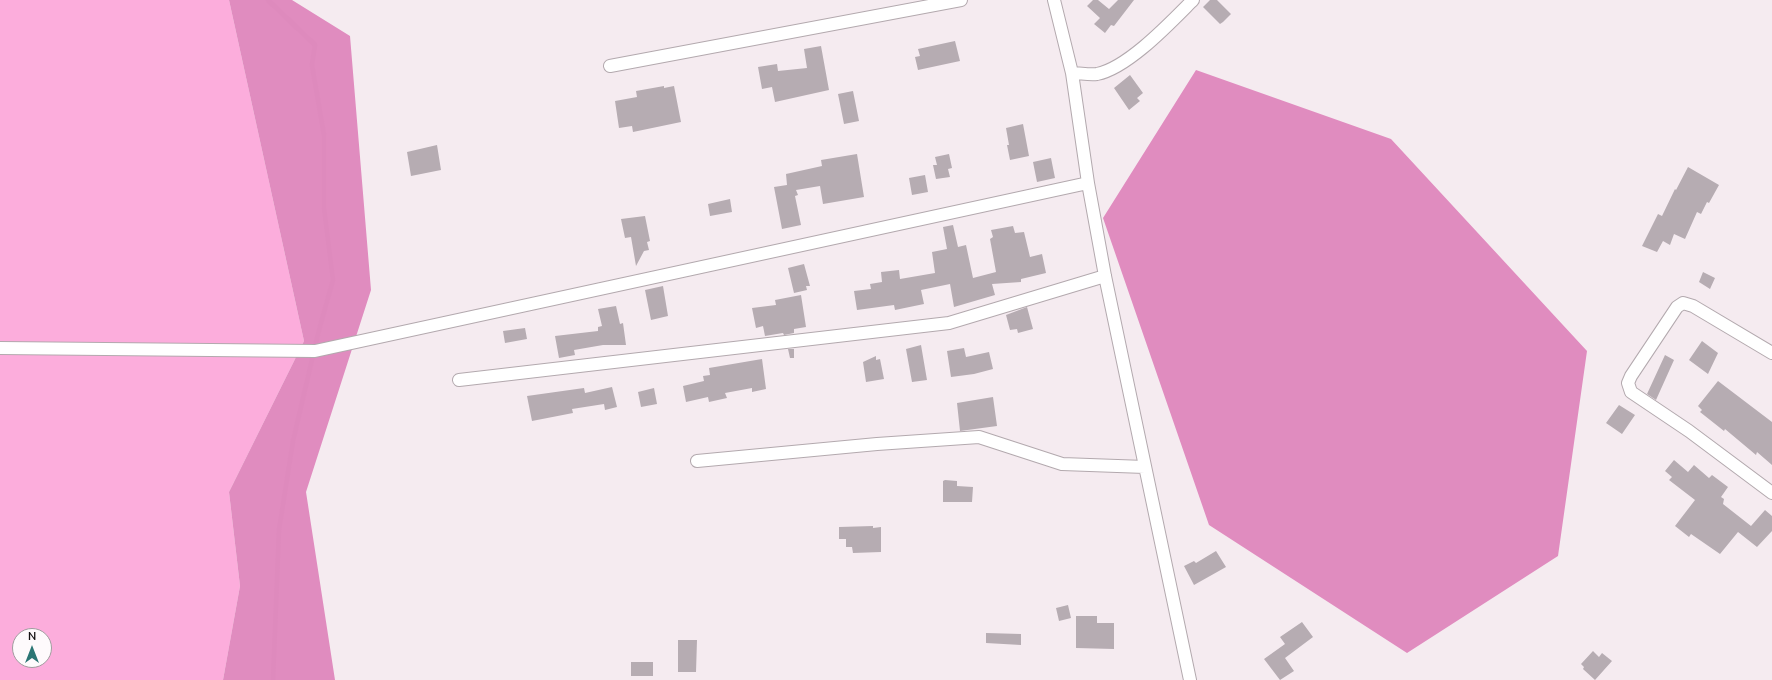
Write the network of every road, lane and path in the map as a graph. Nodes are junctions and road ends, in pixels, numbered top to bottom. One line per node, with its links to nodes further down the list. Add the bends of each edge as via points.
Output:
1 (961, 0): 4 (street)
2 (1054, 0): 5 (street)
3 (1193, 0): 5 (street, via 1124,63 1097,74)
4 (610, 66)
5 (1072, 73): 6 (street)
6 (1088, 183): 7 (street); 8 (street, via 314,351)
7 (1105, 276): 10 (street, via 949,323); 12 (street)
8 (0, 348)
9 (1772, 353): 13 (street, via 1693,306 1683,303 1677,307 1628,383 1631,392 1689,431)
10 (458, 380)
11 (697, 461): 12 (street, via 979,437 1062,464)
12 (1145, 467): 14 (street)
13 (1772, 493)
14 (1190, 680)

